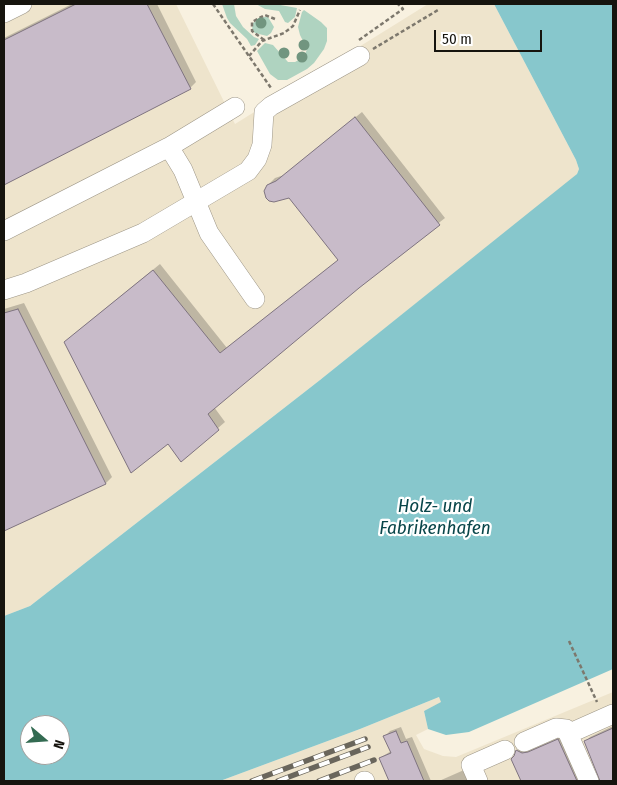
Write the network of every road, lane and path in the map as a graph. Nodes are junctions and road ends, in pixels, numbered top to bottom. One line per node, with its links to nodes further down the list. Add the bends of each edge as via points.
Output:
1 (22, 4): 6 (lane)
2 (213, 4): 9 (path)
3 (398, 4): 10 (path, via 403,9 352,44)
4 (300, 10): 8 (path, via 293,26)
5 (438, 10): 10 (path)
6 (4, 13)
7 (275, 19): 8 (path, via 266,15 252,22 252,31)
8 (264, 40): 9 (path)
9 (249, 56): 11 (path)
10 (360, 56): 14 (lane, via 264,112 262,145 257,159 248,171)
11 (273, 91)
12 (235, 107): 13 (lane)
13 (168, 147): 14 (lane, via 183,170); 15 (lane)
14 (196, 203): 16 (lane, via 143,233); 17 (lane, via 209,233)
15 (4, 231)
16 (4, 290)
17 (256, 299)
18 (569, 641): 19 (path)
19 (597, 702)
20 (613, 714): 21 (lane)
21 (568, 734): 22 (lane, via 566,729 556,728); 25 (lane)
22 (524, 742)
23 (505, 750): 24 (lane, via 471,765)
24 (478, 781)
25 (589, 781)

